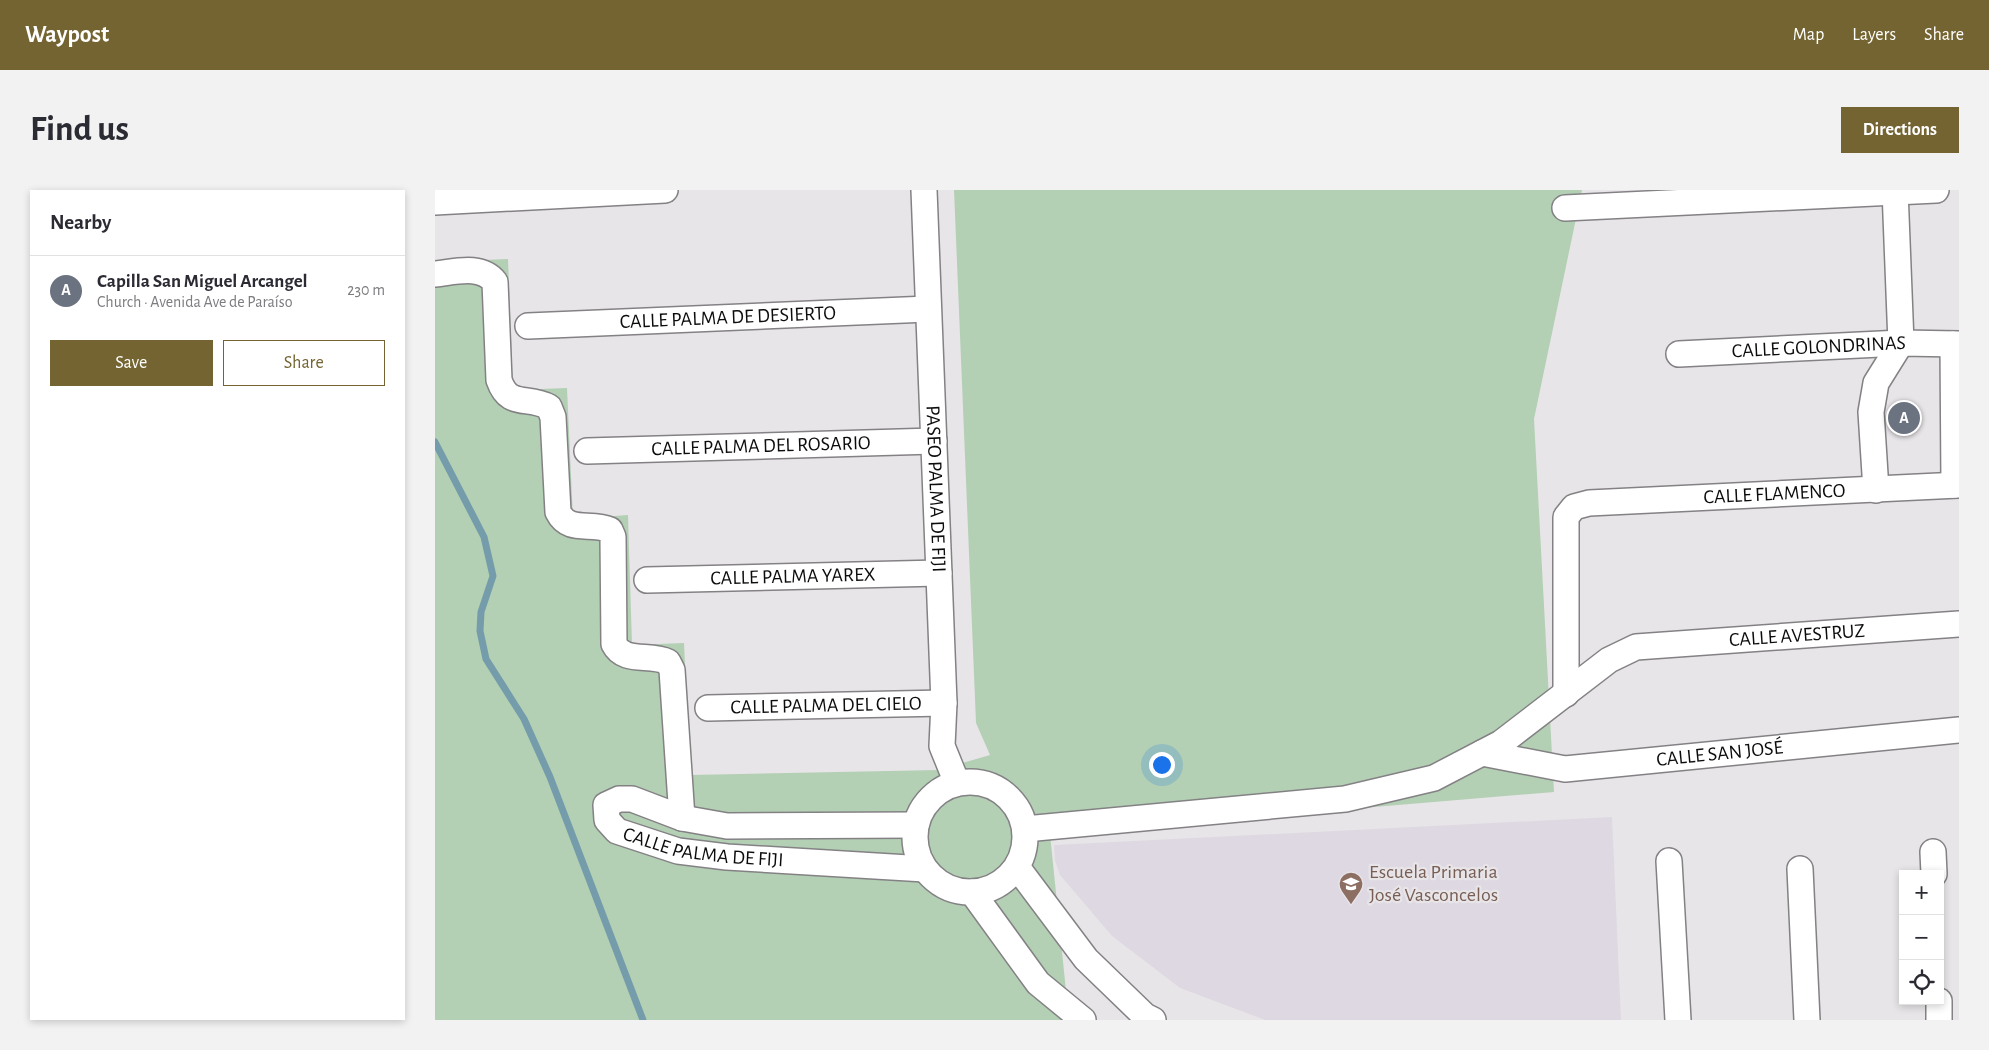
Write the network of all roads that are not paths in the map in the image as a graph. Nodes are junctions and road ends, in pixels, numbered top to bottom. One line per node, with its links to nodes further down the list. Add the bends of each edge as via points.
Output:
1 (665, 190): 5 (street)
2 (923, 190): 8 (street, PASEO PALMA DE FIJI)
3 (1936, 190): 4 (street)
4 (1895, 191): 6 (street); 10 (street)
5 (435, 202)
6 (1565, 208)
7 (435, 274): 26 (street, via 478,271 488,274 495,282 499,380 504,393 515,400 541,402 549,407 553,417 558,512 562,520 571,526 610,530 613,537 614,644 617,652 624,656 660,658 668,662 672,670)
8 (929, 309): 9 (street, CALLE PALMA DE DESIERTO); 13 (street, PASEO PALMA DE FIJI)
9 (528, 326)
10 (1901, 343): 11 (street, CALLE GOLONDRINAS); 12 (street, CALLE GOLONDRINAS); 16 (street, via 1876,383 1871,412)
11 (1956, 344): 15 (street)
12 (1679, 354)
13 (934, 441): 14 (street, CALLE PALMA DEL ROSARIO); 17 (street, PASEO PALMA DE FIJI)
14 (587, 451)
15 (1956, 485): 16 (street, CALLE FLAMENCO)
16 (1876, 490): 20 (street, CALLE FLAMENCO, via 1589,503 1573,507 1566,517)
17 (939, 573): 18 (street, CALLE PALMA YAREX); 21 (street, PASEO PALMA DE FIJI)
18 (647, 580)
19 (1959, 624): 20 (street, CALLE AVESTRUZ, via 1636,647 1609,660)
20 (1566, 694): 24 (street, via 1501,743)
21 (944, 703): 22 (street, CALLE PALMA DEL CIELO); 25 (street, PASEO PALMA DE FIJI, via 942,746)
22 (707, 708)
23 (1959, 730): 24 (street, CALLE SAN JOSÉ, via 1565,769)
24 (1482, 753): 28 (street, via 1434,778 1345,799)
25 (957, 783): 27 (street, via 930,798); 28 (street, via 972,781 1001,791 1013,801)
26 (682, 818): 27 (street, CALLE PALMA DE FIJI, via 727,826); 31 (street, CALLE PALMA DE FIJI, via 633,798 619,799 607,805 607,820 617,831 678,851 727,858)
27 (915, 825): 31 (street, via 917,856)
28 (1025, 829): 30 (street, via 1025,842)
29 (1669, 861): 37 (street)
30 (1017, 867): 33 (street, via 997,885); 36 (street, via 1086,960)
31 (925, 869): 33 (street, via 946,887)
32 (1801, 869): 38 (street)
33 (972, 892): 35 (street, via 1038,983)
34 (1939, 1005): 39 (street)
35 (1083, 1020)
36 (1153, 1020)
37 (1678, 1020)
38 (1807, 1020)
39 (1939, 1020)

